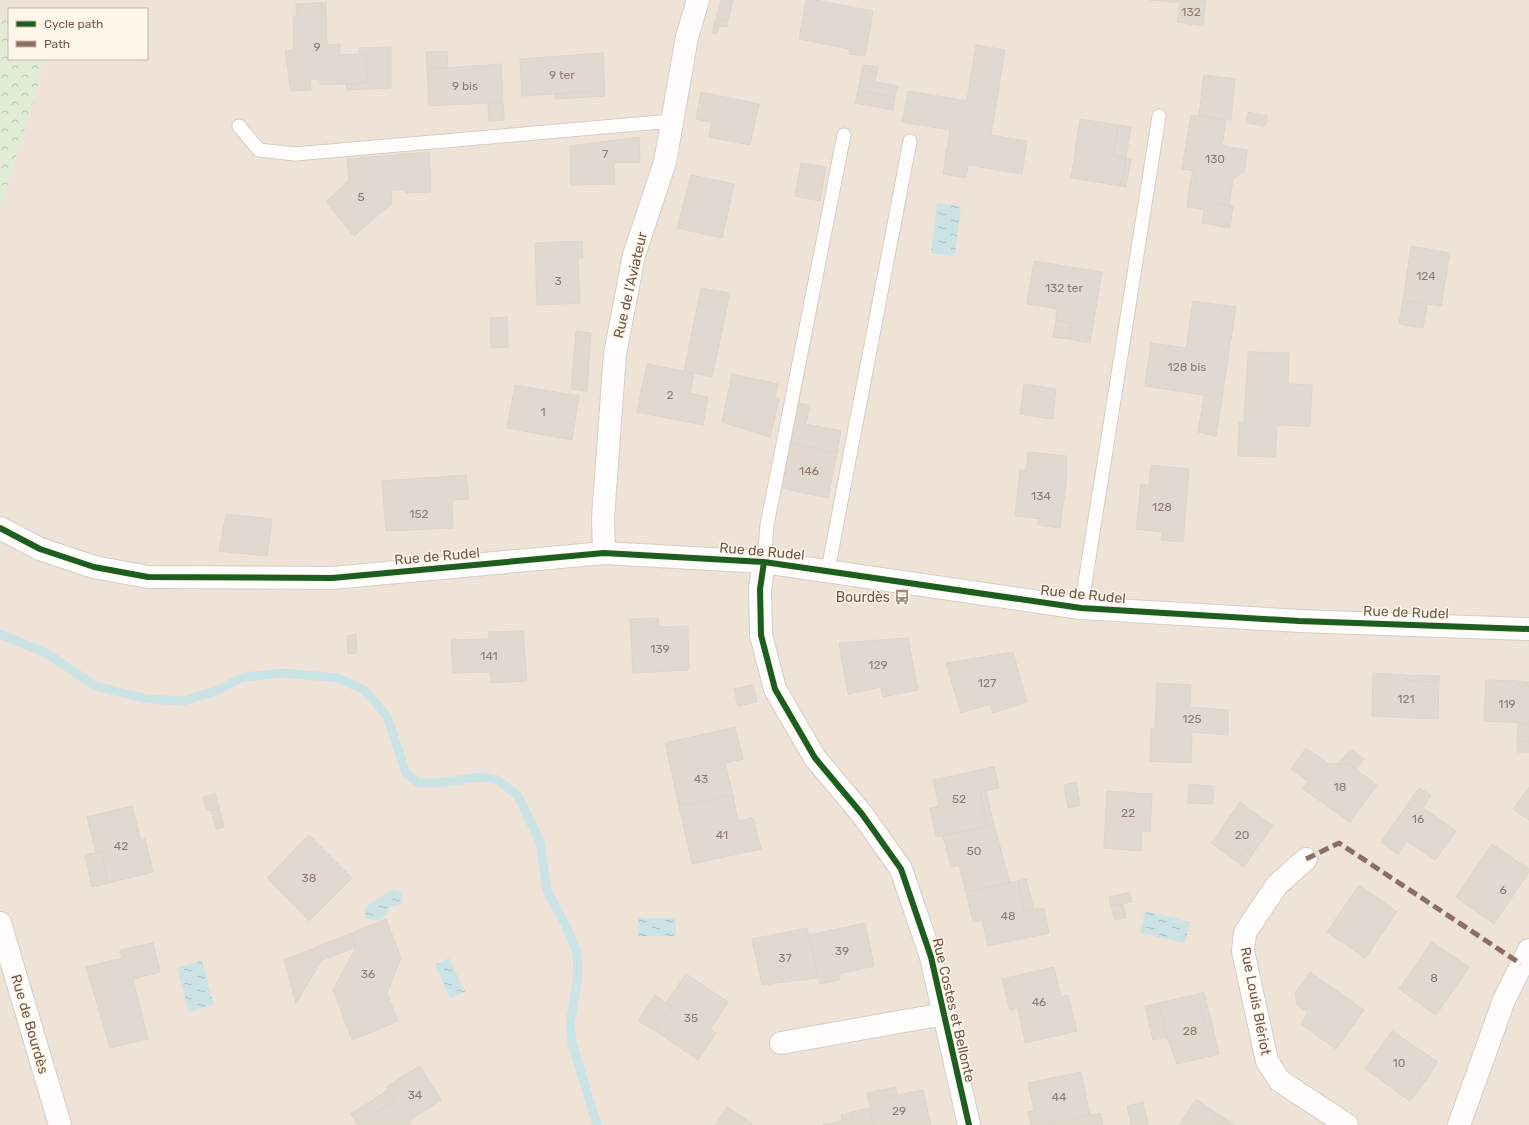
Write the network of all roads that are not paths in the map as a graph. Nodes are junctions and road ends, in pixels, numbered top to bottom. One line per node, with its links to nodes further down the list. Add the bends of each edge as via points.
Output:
1 (698, 0): 3 (street, Rue de l'Aviateur, via 687,37)
2 (1159, 116): 11 (lane)
3 (672, 121): 4 (lane, via 295,154 259,150); 8 (street, Rue de l'Aviateur, via 665,162 634,255 615,354 602,518)
4 (239, 126)
5 (844, 135): 9 (lane, via 767,525)
6 (910, 142): 10 (lane)
7 (0, 528): 8 (street, Rue de Rudel, via 40,549 94,567 148,577 332,578)
8 (604, 553): 9 (street, Rue de Rudel)
9 (764, 562): 10 (street, Rue de Rudel); 16 (street, Rue Costes et Bellonte, via 760,589 761,635 775,689 814,758 862,814 901,869 931,957)
10 (828, 570): 11 (street, Rue de Rudel)
11 (1081, 608): 12 (street, Rue de Rudel, via 1300,621)
12 (1529, 629)
13 (1306, 859): 20 (street, Rue Louis Blériot, via 1277,885 1245,933 1243,951 1267,1061 1280,1081)
14 (0, 923): 18 (street, Rue de Bourdès)
15 (1529, 950): 21 (street, via 1504,1000)
16 (944, 1014): 17 (street, Rue Costes et Bellonte); 19 (street, Rue Costes et Bellonte)
17 (781, 1043)
18 (60, 1125)
19 (969, 1125)
20 (1347, 1125)
21 (1459, 1125)

